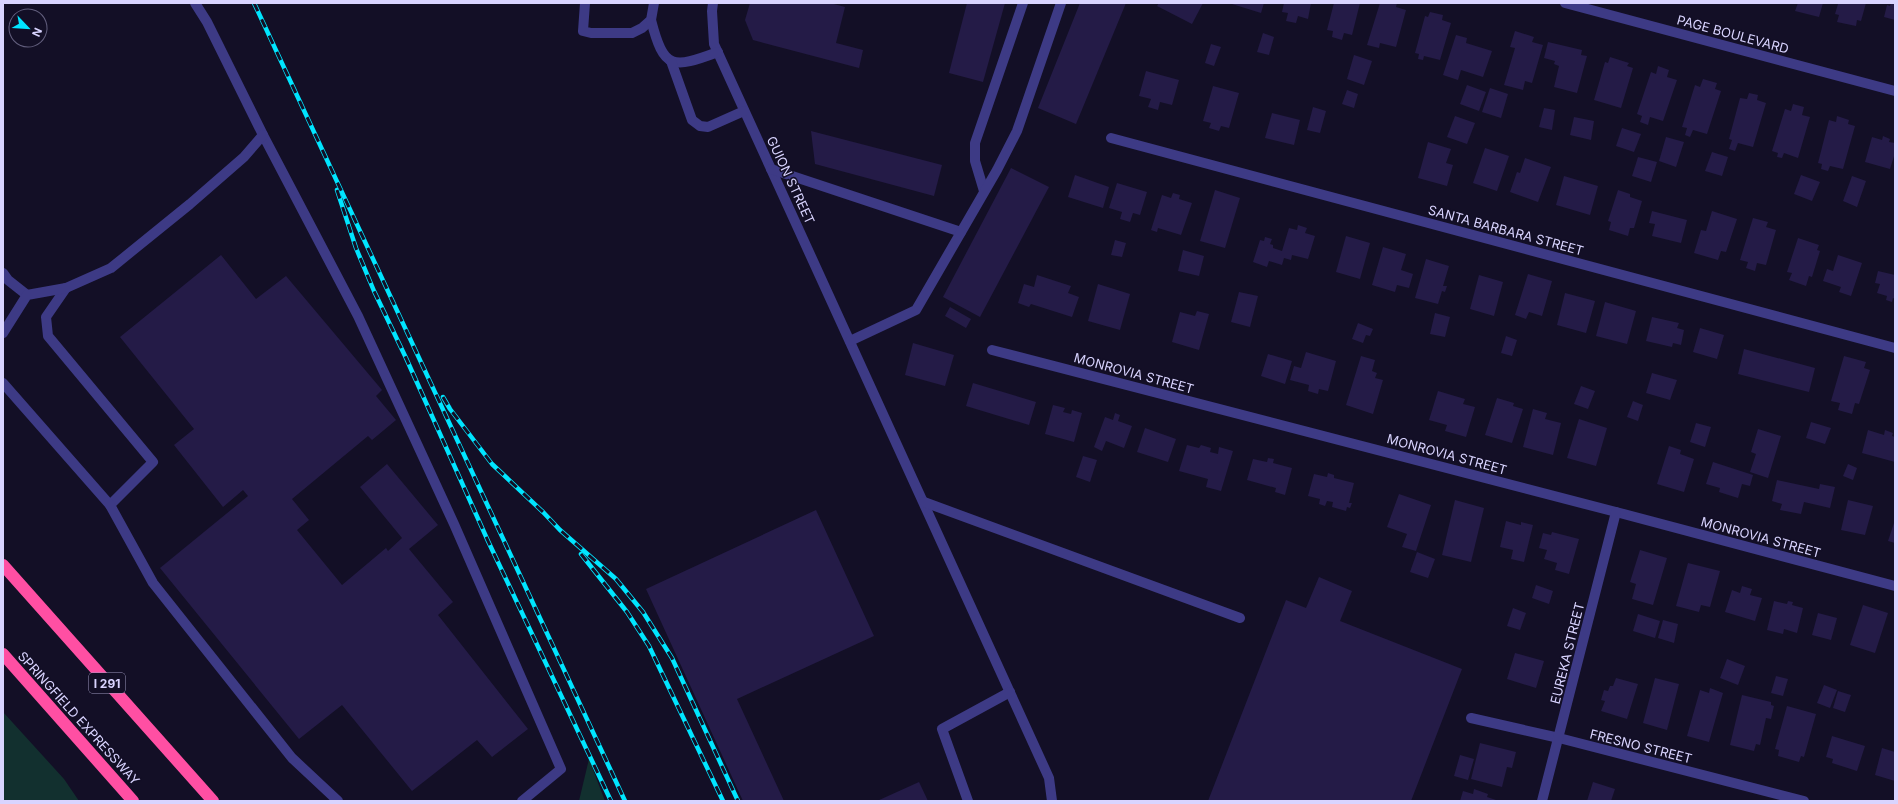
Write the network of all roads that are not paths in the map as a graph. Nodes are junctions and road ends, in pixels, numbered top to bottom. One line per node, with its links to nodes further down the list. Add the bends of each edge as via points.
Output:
1 (195, 3): 13 (street)
2 (585, 3): 8 (street, via 583,31 632,33)
3 (654, 3): 8 (street)
4 (713, 3): 9 (street, GUION STREET, via 714,44)
5 (1023, 3): 16 (street, via 975,143 975,161)
6 (1061, 3): 16 (street, via 1017,132)
7 (1565, 3): 11 (street, PAGE BOULEVARD)
8 (651, 20): 10 (street, via 657,43 664,57)
9 (718, 52): 10 (street, via 680,64); 12 (street, GUION STREET)
10 (671, 61): 12 (street, via 692,120 700,126 708,127)
11 (1895, 91)
12 (744, 111): 15 (street, GUION STREET)
13 (263, 135): 19 (street, via 244,157 111,268); 39 (street, via 358,316 454,524 561,769)
14 (1111, 138): 23 (street, SANTA BARBARA STREET)
15 (771, 169): 17 (street); 22 (street, GUION STREET)
16 (984, 191): 17 (street)
17 (961, 232): 22 (street, via 916,310)
18 (3, 273): 20 (street)
19 (66, 288): 20 (street); 27 (street, via 46,317 48,336 153,462)
20 (27, 294): 21 (street)
21 (3, 333)
22 (850, 341): 26 (street, GUION STREET)
23 (1895, 348)
24 (992, 350): 28 (street, MONROVIA STREET)
25 (3, 383): 27 (street)
26 (924, 502): 31 (street); 33 (street, GUION STREET)
27 (110, 505): 38 (street, via 153,583 292,758)
28 (1616, 512): 30 (street, MONROVIA STREET); 35 (street, EUREKA STREET)
29 (3, 565): 37 (highway, I 291)
30 (1895, 586)
31 (1240, 618)
32 (3, 654): 36 (highway, SPRINGFIELD EXPRESSWAY)
33 (1010, 692): 40 (street, via 942,729); 41 (street, GUION STREET, via 1049,778)
34 (1472, 718): 35 (street, FRESNO STREET)
35 (1559, 738): 42 (street, EUREKA STREET); 43 (street, FRESNO STREET)
36 (133, 801)
37 (212, 801)
38 (338, 801)
39 (522, 801)
40 (968, 801)
41 (1052, 801)
42 (1542, 801)
43 (1804, 801)

